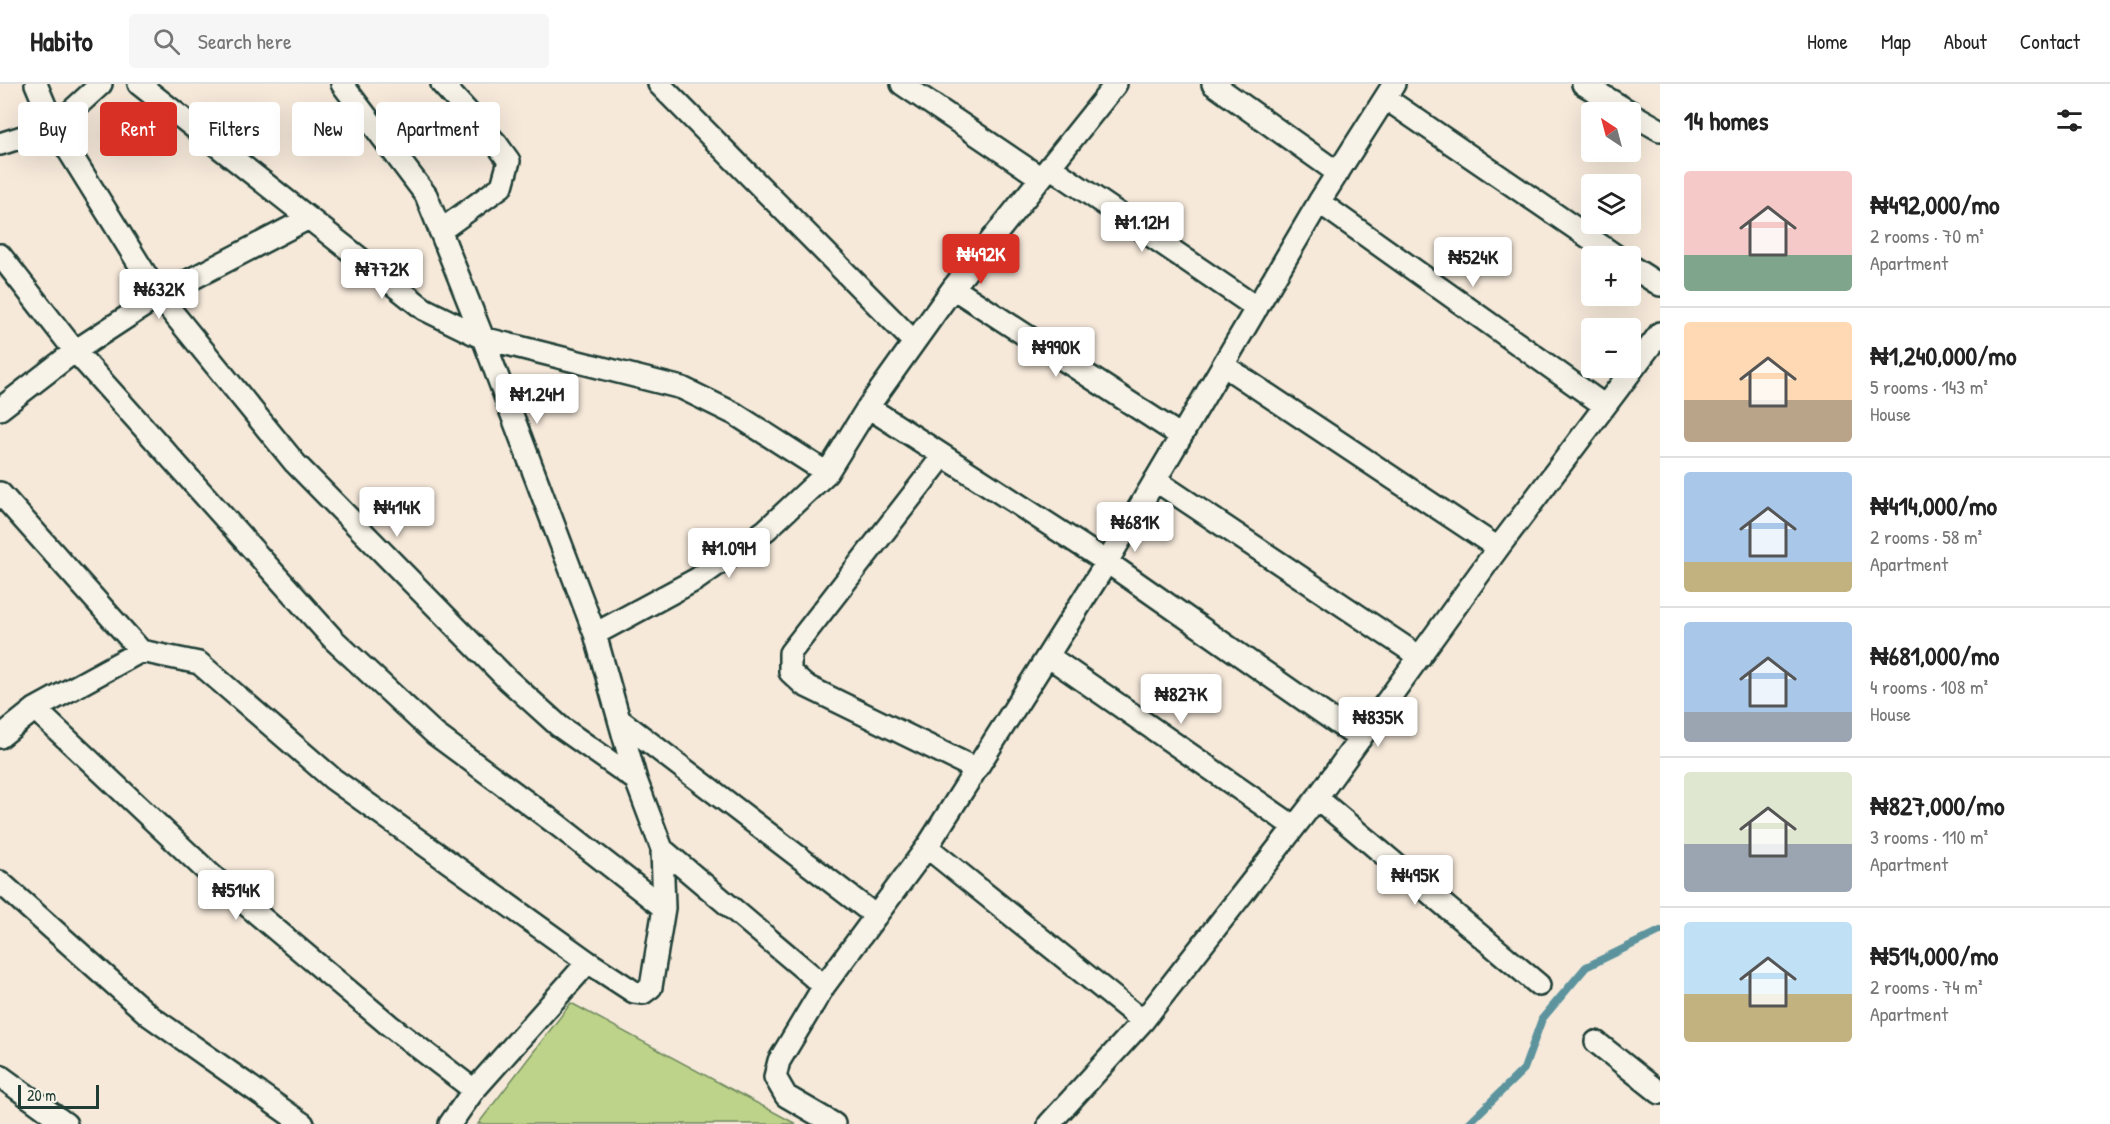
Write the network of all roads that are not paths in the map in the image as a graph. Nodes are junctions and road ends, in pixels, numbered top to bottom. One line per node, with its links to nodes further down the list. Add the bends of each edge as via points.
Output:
1 (36, 84): 12 (street)
2 (101, 84): 13 (street)
3 (139, 84): 23 (street)
4 (342, 84): 24 (street, via 426,195)
5 (442, 84): 24 (street, via 508,161 502,186)
6 (659, 84): 34 (street)
7 (902, 84): 20 (street)
8 (1116, 84): 20 (street)
9 (1213, 84): 21 (street)
10 (1582, 84): 14 (street)
11 (1389, 91): 21 (street); 25 (street)
12 (44, 102)
13 (81, 102)
14 (1612, 102)
15 (1641, 119): 16 (street)
16 (1660, 130)
17 (18, 138): 18 (street)
18 (0, 144)
19 (72, 156): 30 (street)
20 (1045, 173): 29 (street); 31 (street)
21 (1338, 173): 22 (street)
22 (1319, 202): 31 (street); 37 (street)
23 (309, 218): 30 (street); 33 (street, via 424,309)
24 (440, 231): 33 (street)
25 (1602, 246)
26 (0, 255): 35 (street)
27 (1641, 272): 28 (street)
28 (1659, 283)
29 (953, 288): 34 (street); 40 (street)
30 (159, 296): 35 (street); 56 (street, via 295,463 507,679 559,726)
31 (1257, 308): 36 (street)
32 (1660, 333): 37 (street)
33 (483, 338): 42 (street, via 682,388 735,414); 47 (street)
34 (914, 342): 38 (street)
35 (75, 351): 39 (street); 62 (street, via 334,640 435,734)
36 (1223, 365): 40 (street); 45 (street)
37 (1605, 406): 45 (street)
38 (868, 407): 41 (street); 42 (street)
39 (0, 409)
40 (1181, 436): 43 (street)
41 (943, 456): 46 (street); 55 (street, via 790,653 790,672 804,685)
42 (827, 472): 47 (street, via 766,530 697,579)
43 (1155, 480): 46 (street); 50 (street)
44 (0, 494): 48 (street)
45 (1498, 548): 50 (street)
46 (1107, 562): 49 (street); 54 (street)
47 (595, 634): 52 (street)
48 (141, 651): 51 (street); 64 (street, via 199,663 333,779)
49 (1048, 656): 55 (street); 58 (street)
50 (1420, 657): 54 (street)
51 (35, 710): 53 (street); 70 (street, via 210,874 389,1025)
52 (620, 720): 56 (street); 63 (street)
53 (0, 737)
54 (1360, 739): 57 (street)
55 (976, 769): 59 (street)
56 (636, 780): 60 (street)
57 (1317, 798): 58 (street); 65 (street)
58 (1293, 826): 67 (street)
59 (927, 847): 63 (street); 67 (street)
60 (662, 849): 62 (street); 66 (street)
61 (0, 882): 73 (street, via 150,1016)
62 (664, 908): 64 (street, via 651,987 643,993 634,992)
63 (876, 915): 66 (street)
64 (588, 962): 70 (street)
65 (1539, 985)
66 (824, 986): 75 (street, via 779,1061 775,1077 786,1096)
67 (1143, 1021): 76 (street)
68 (1596, 1041): 71 (street)
69 (0, 1076): 72 (street)
70 (474, 1090): 74 (street)
71 (1660, 1093)
72 (66, 1124)
73 (303, 1124)
74 (450, 1124)
75 (834, 1124)
76 (1050, 1124)

